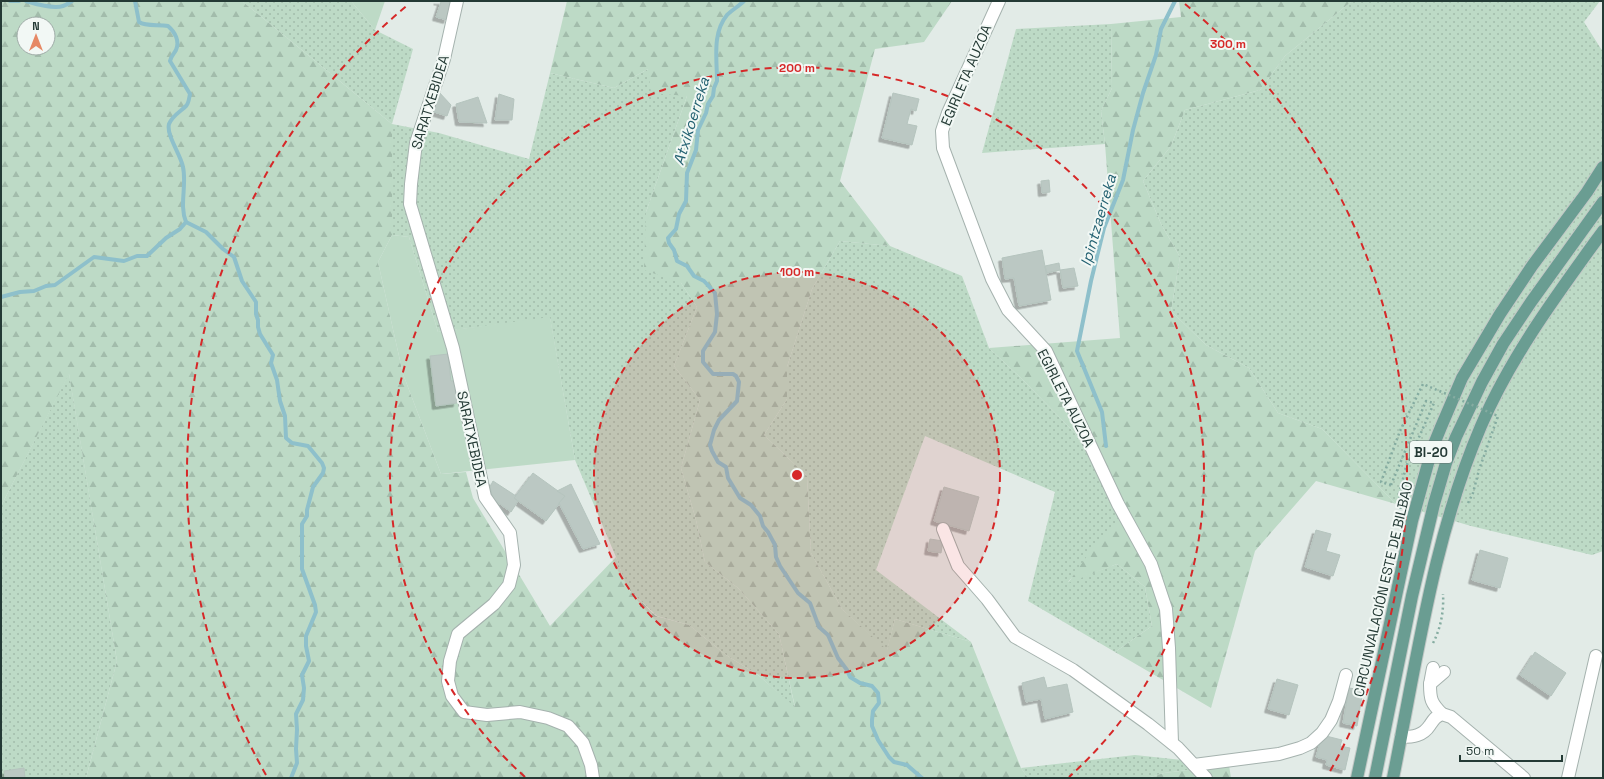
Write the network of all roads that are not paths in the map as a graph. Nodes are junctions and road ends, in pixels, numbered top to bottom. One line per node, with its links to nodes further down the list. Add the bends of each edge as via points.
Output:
1 (457, 1): 14 (street, SARATXEBIDEA, via 444,58 416,143 410,204 453,348 485,497 510,533 514,565 509,584 494,604 458,634 450,661 448,681 452,696 464,712 487,715 520,712 548,718 568,726 583,743 592,765)
2 (999, 1): 12 (street, EGIRLETA AUZOA, via 948,114 942,131 943,148 992,279 1008,310 1046,351 1118,504 1151,564 1166,609)
3 (1603, 166): 16 (main road, CIRCUNVALACIÓN ESTE DE BILBAO / BI-20, via 1500,314 1462,378 1441,426 1412,521)
4 (1603, 202): 17 (main road, BI-20, via 1530,302 1503,344 1456,437 1434,504 1412,596)
5 (1603, 231): 11 (main road, via 1512,364 1482,424 1462,472 1438,557)
6 (943, 529): 12 (street, via 958,566 1015,637 1073,670)
7 (1596, 656): 20 (street)
8 (1439, 670): 10 (street, via 1430,684 1430,694 1432,704)
9 (1346, 675): 13 (street, via 1331,720 1322,733 1300,748 1279,754)
10 (1442, 714): 11 (street, via 1434,717 1430,725 1419,735); 19 (street, via 1451,717)
11 (1401, 737): 18 (main road)
12 (1172, 743): 13 (street)
13 (1194, 765): 15 (street)
14 (593, 778)
15 (1206, 778)
16 (1357, 778)
17 (1375, 778)
18 (1393, 778)
19 (1524, 778)
20 (1568, 778)

